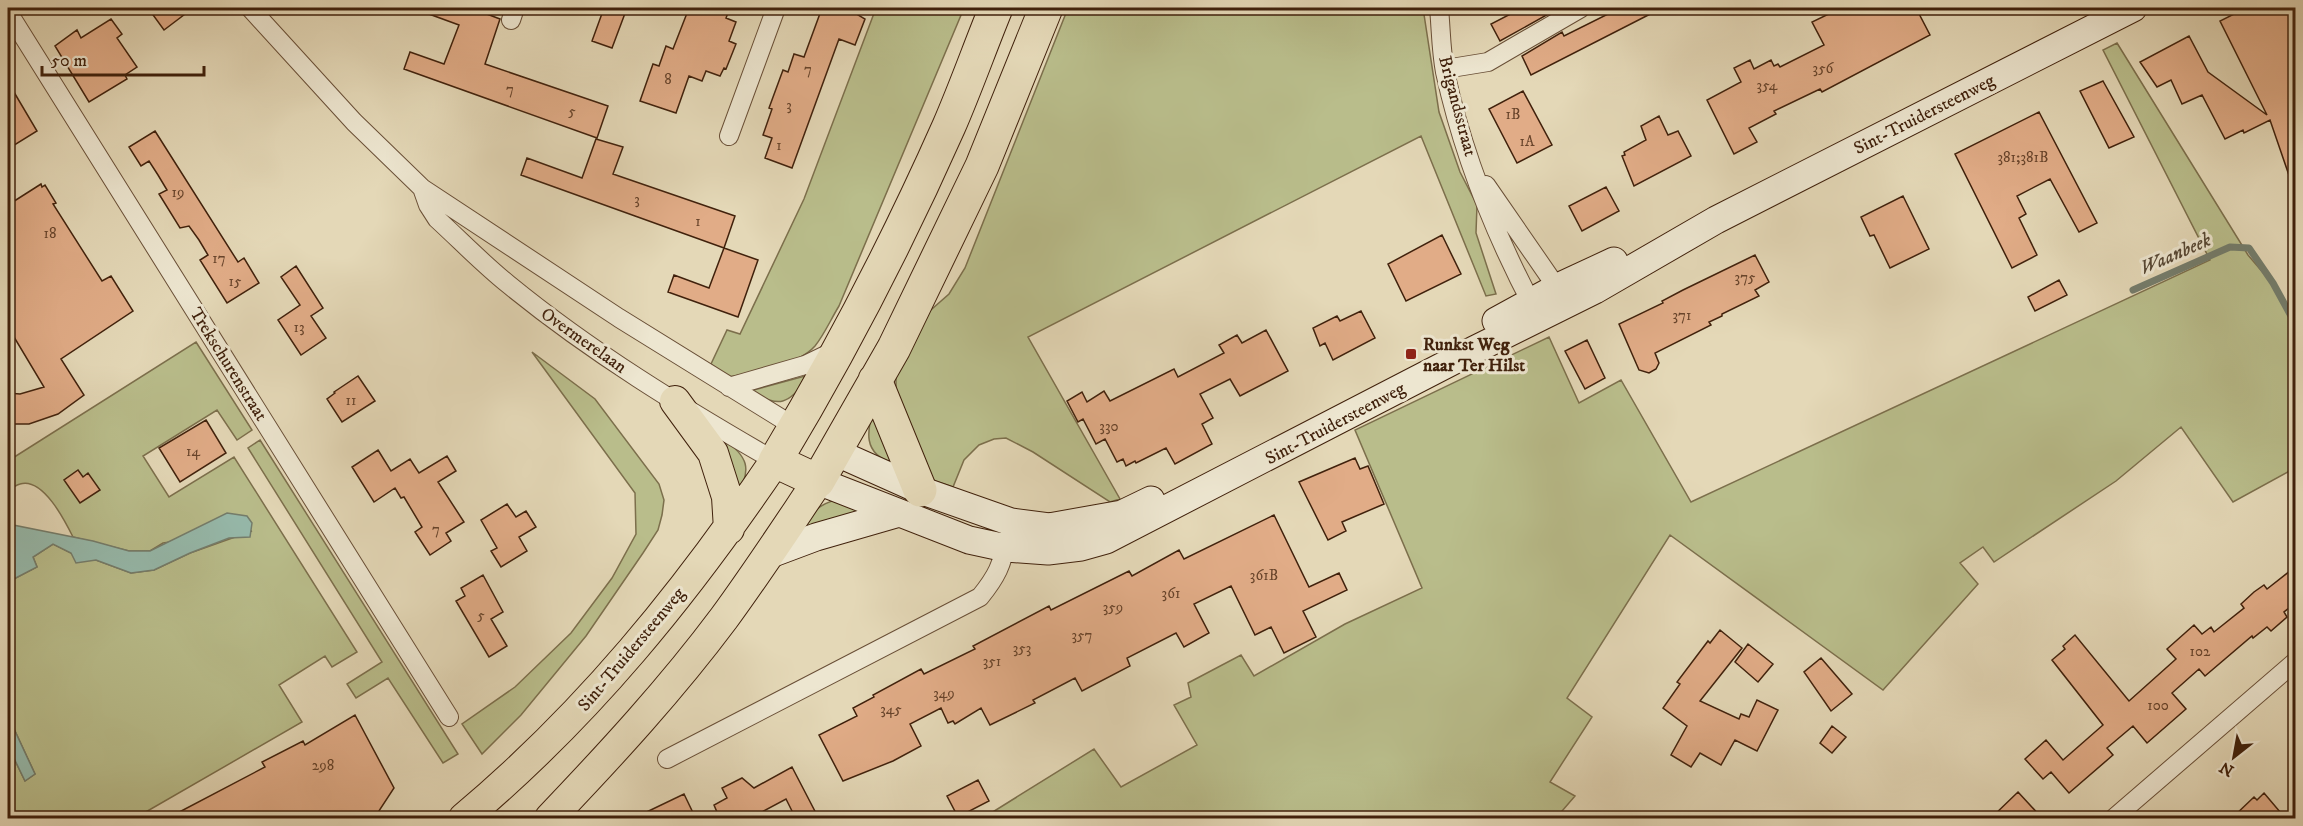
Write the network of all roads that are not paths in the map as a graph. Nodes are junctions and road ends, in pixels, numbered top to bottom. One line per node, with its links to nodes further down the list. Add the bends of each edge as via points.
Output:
1 (250, 8): 12 (street, Overmerelaan, via 354,122)
2 (776, 8): 10 (street)
3 (996, 8): 15 (highway, via 950,124)
4 (1046, 8): 16 (highway, via 982,166)
5 (1438, 8): 9 (street, Brigandsstraat)
6 (1581, 8): 9 (street, via 1488,62)
7 (2133, 8): 13 (main road, Sint-Truidersteenweg, via 1716,220 1612,261)
8 (8, 12): 28 (street, Trekschurenstraat)
9 (1445, 69): 11 (street, Brigandsstraat)
10 (729, 136)
11 (1474, 169): 13 (street, Brigandsstraat); 14 (street, Brigandsstraat, via 1488,209)
12 (422, 188): 17 (street, Overmerelaan); 18 (street, Overmerelaan, via 437,219 506,282 605,356)
13 (1563, 296): 14 (main road, Sint-Truidersteenweg)
14 (1536, 310): 25 (main road, Sint-Truidersteenweg, via 1474,350 1107,540 1048,551)
15 (840, 347): 17 (street, via 805,365); 19 (highway)
16 (875, 380): 20 (highway); 23 (highway)
17 (729, 387): 19 (street, Overmerelaan)
18 (675, 401): 21 (street, Overmerelaan); 24 (main road, via 713,453 727,498)
19 (795, 427): 20 (highway, Sint-Truidersteenweg); 21 (highway, Sint-Truidersteenweg)
20 (835, 452): 22 (highway); 23 (main road, Sint-Truidersteenweg)
21 (775, 461): 22 (highway, Sint-Truidersteenweg); 24 (main road, Sint-Truidersteenweg)
22 (818, 481): 23 (main road, Sint-Truidersteenweg); 26 (main road)
23 (909, 502): 25 (main road, Sint-Truidersteenweg); 26 (main road)
24 (729, 529): 30 (main road, Sint-Truidersteenweg, via 584,707)
25 (1008, 535): 29 (street, via 995,579 980,597)
26 (768, 555): 31 (main road, via 680,674)
27 (2295, 661): 32 (street)
28 (449, 717)
29 (667, 759)
30 (464, 819)
31 (550, 819)
32 (2114, 819)

